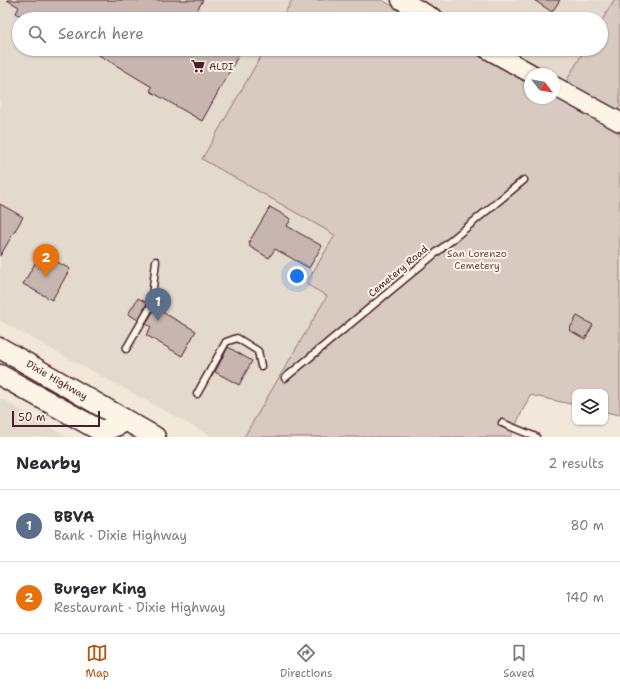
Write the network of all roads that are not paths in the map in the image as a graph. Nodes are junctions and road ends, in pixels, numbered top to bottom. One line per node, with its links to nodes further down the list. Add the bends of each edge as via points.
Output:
1 (401, 0): 2 (main road)
2 (422, 12)
3 (500, 56): 4 (main road)
4 (524, 70)
5 (560, 89): 6 (main road)
6 (620, 122)
7 (524, 180): 13 (lane, Cemetery Road)
8 (156, 261): 10 (lane, via 151,306)
9 (0, 348): 16 (main road, Dixie Highway)
10 (126, 349)
11 (261, 366): 15 (lane, via 258,351 237,338 226,342)
12 (0, 375): 18 (main road, via 99,430)
13 (284, 378)
14 (0, 385): 19 (main road)
15 (197, 394)
16 (99, 405): 18 (main road, via 113,417); 20 (main road, Dixie Highway)
17 (502, 423): 21 (lane)
18 (118, 431)
19 (92, 437)
20 (155, 437)
21 (536, 437)

